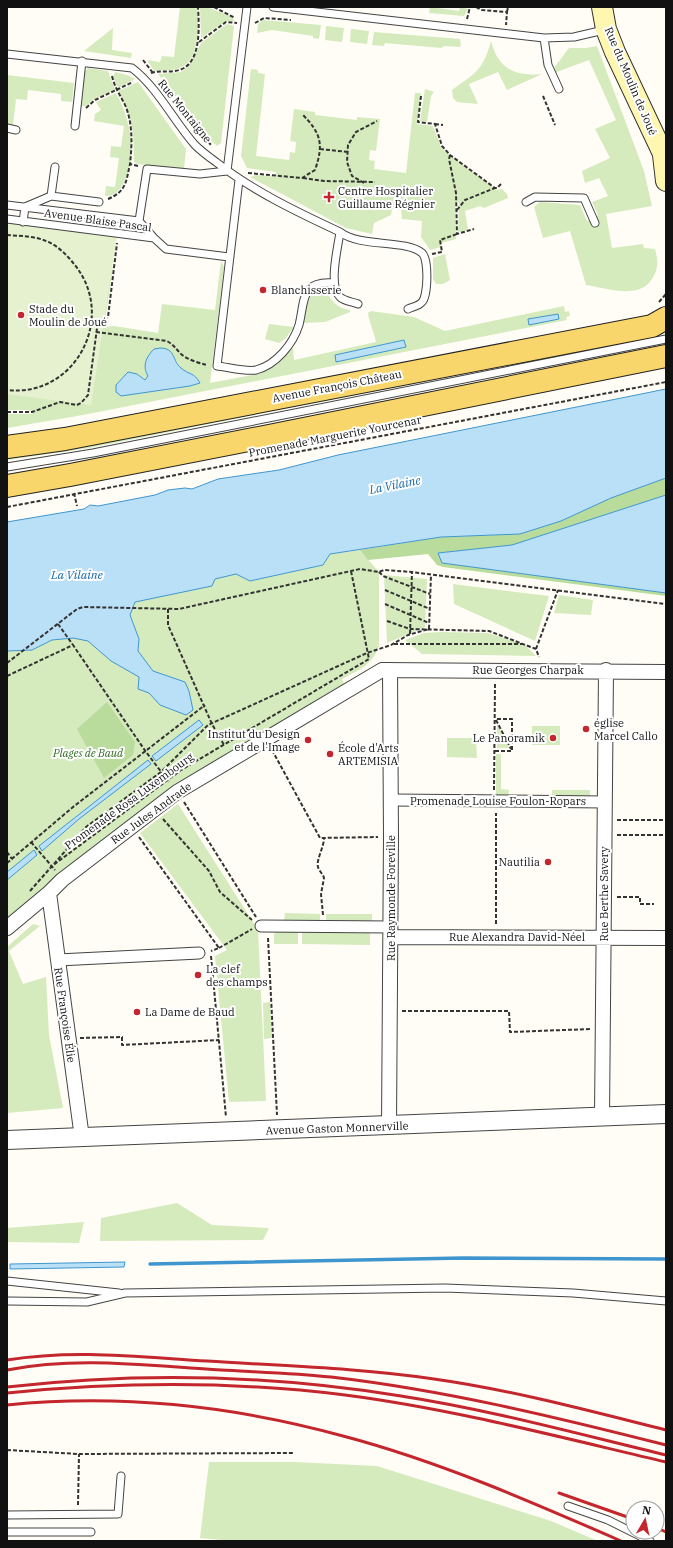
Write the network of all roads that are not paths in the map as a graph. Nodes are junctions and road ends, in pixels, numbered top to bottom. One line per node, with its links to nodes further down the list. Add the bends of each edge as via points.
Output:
1 (247, 7): 14 (lane)
2 (273, 7): 5 (lane)
3 (602, 7): 4 (main road, Rue du Moulin de Joué)
4 (606, 29): 5 (lane, via 574,37); 13 (main road, Rue du Moulin de Joué)
5 (544, 38): 8 (lane, via 548,65)
6 (7, 54): 7 (lane, Rue Montaigne)
7 (82, 61): 9 (lane); 14 (lane, Rue Montaigne, via 132,68 143,76 195,146)
8 (559, 89)
9 (75, 126)
10 (7, 128): 11 (lane)
11 (16, 130)
12 (55, 167): 16 (lane)
13 (665, 170)
14 (227, 171): 15 (lane, Rue Montaigne); 22 (lane, via 200,174 147,169)
15 (239, 180): 25 (lane, Rue Montaigne); 27 (lane)
16 (51, 196): 17 (lane); 20 (lane)
17 (99, 202)
18 (526, 202): 24 (lane, via 535,197 584,198)
19 (7, 205): 20 (lane)
20 (25, 207): 22 (lane); 23 (lane)
21 (7, 220): 23 (lane, Avenue Blaise Pascal)
22 (139, 221): 26 (lane)
23 (23, 222): 26 (lane, Avenue Blaise Pascal)
24 (595, 223)
25 (340, 232): 28 (lane); 30 (lane, Rue Montaigne, via 349,238 412,248 422,253 427,260 425,296 421,303)
26 (154, 238): 27 (lane, Avenue Blaise Pascal, via 166,249)
27 (229, 257): 28 (lane, via 216,366 255,370 268,365 281,355 293,339 307,290 322,282)
28 (334, 283): 29 (lane, via 341,298)
29 (358, 304)
30 (408, 309)
31 (666, 318): 32 (main road, Avenue François Château, via 652,326)
32 (581, 339): 35 (lane); 38 (main road, Avenue François Château, via 73,437)
33 (666, 339): 35 (lane)
34 (666, 356): 37 (main road)
35 (508, 371): 36 (lane)
36 (429, 387): 37 (lane); 39 (lane, via 93,453)
37 (492, 391): 40 (main road)
38 (7, 447)
39 (7, 467)
40 (7, 486)
41 (390, 670): 42 (street, Rue Georges Charpak); 44 (street, Rue Raymonde Foreville); 46 (street, Rue Jules Andrade, via 382,670 177,792 62,880)
42 (606, 670): 43 (street, Rue Georges Charpak); 45 (street, Rue Berthe Savery)
43 (666, 672)
44 (391, 800): 45 (street, Promenade Louise Foulon-Ropars); 49 (street, Rue Raymonde Foreville)
45 (604, 802): 50 (street, Rue Berthe Savery)
46 (49, 893): 48 (street, Rue Jules Andrade); 53 (street, Rue Françoise Élie)
47 (256, 925): 49 (street, via 323,926)
48 (7, 928)
49 (391, 932): 50 (street, Rue Alexandra David-Néel); 56 (street, Rue Raymonde Foreville)
50 (604, 937): 51 (street, Rue Alexandra David-Néel); 55 (street, Rue Berthe Savery)
51 (666, 938)
52 (199, 954): 53 (street)
53 (58, 960): 57 (street, Rue Françoise Élie)
54 (666, 1114): 55 (street, Avenue Gaston Monnerville)
55 (602, 1117): 56 (street, Avenue Gaston Monnerville)
56 (389, 1126): 57 (street, Avenue Gaston Monnerville)
57 (82, 1138): 58 (street, Avenue Gaston Monnerville)
58 (7, 1140)
59 (7, 1281): 60 (lane)
60 (125, 1293): 61 (lane, via 87,1302); 62 (lane, via 445,1288 573,1293)
61 (7, 1301)
62 (666, 1301)
63 (121, 1476): 65 (lane, via 118,1514)
64 (568, 1506): 68 (lane, via 608,1520)
65 (7, 1515)
66 (7, 1532): 67 (lane)
67 (91, 1532)
68 (650, 1541)

